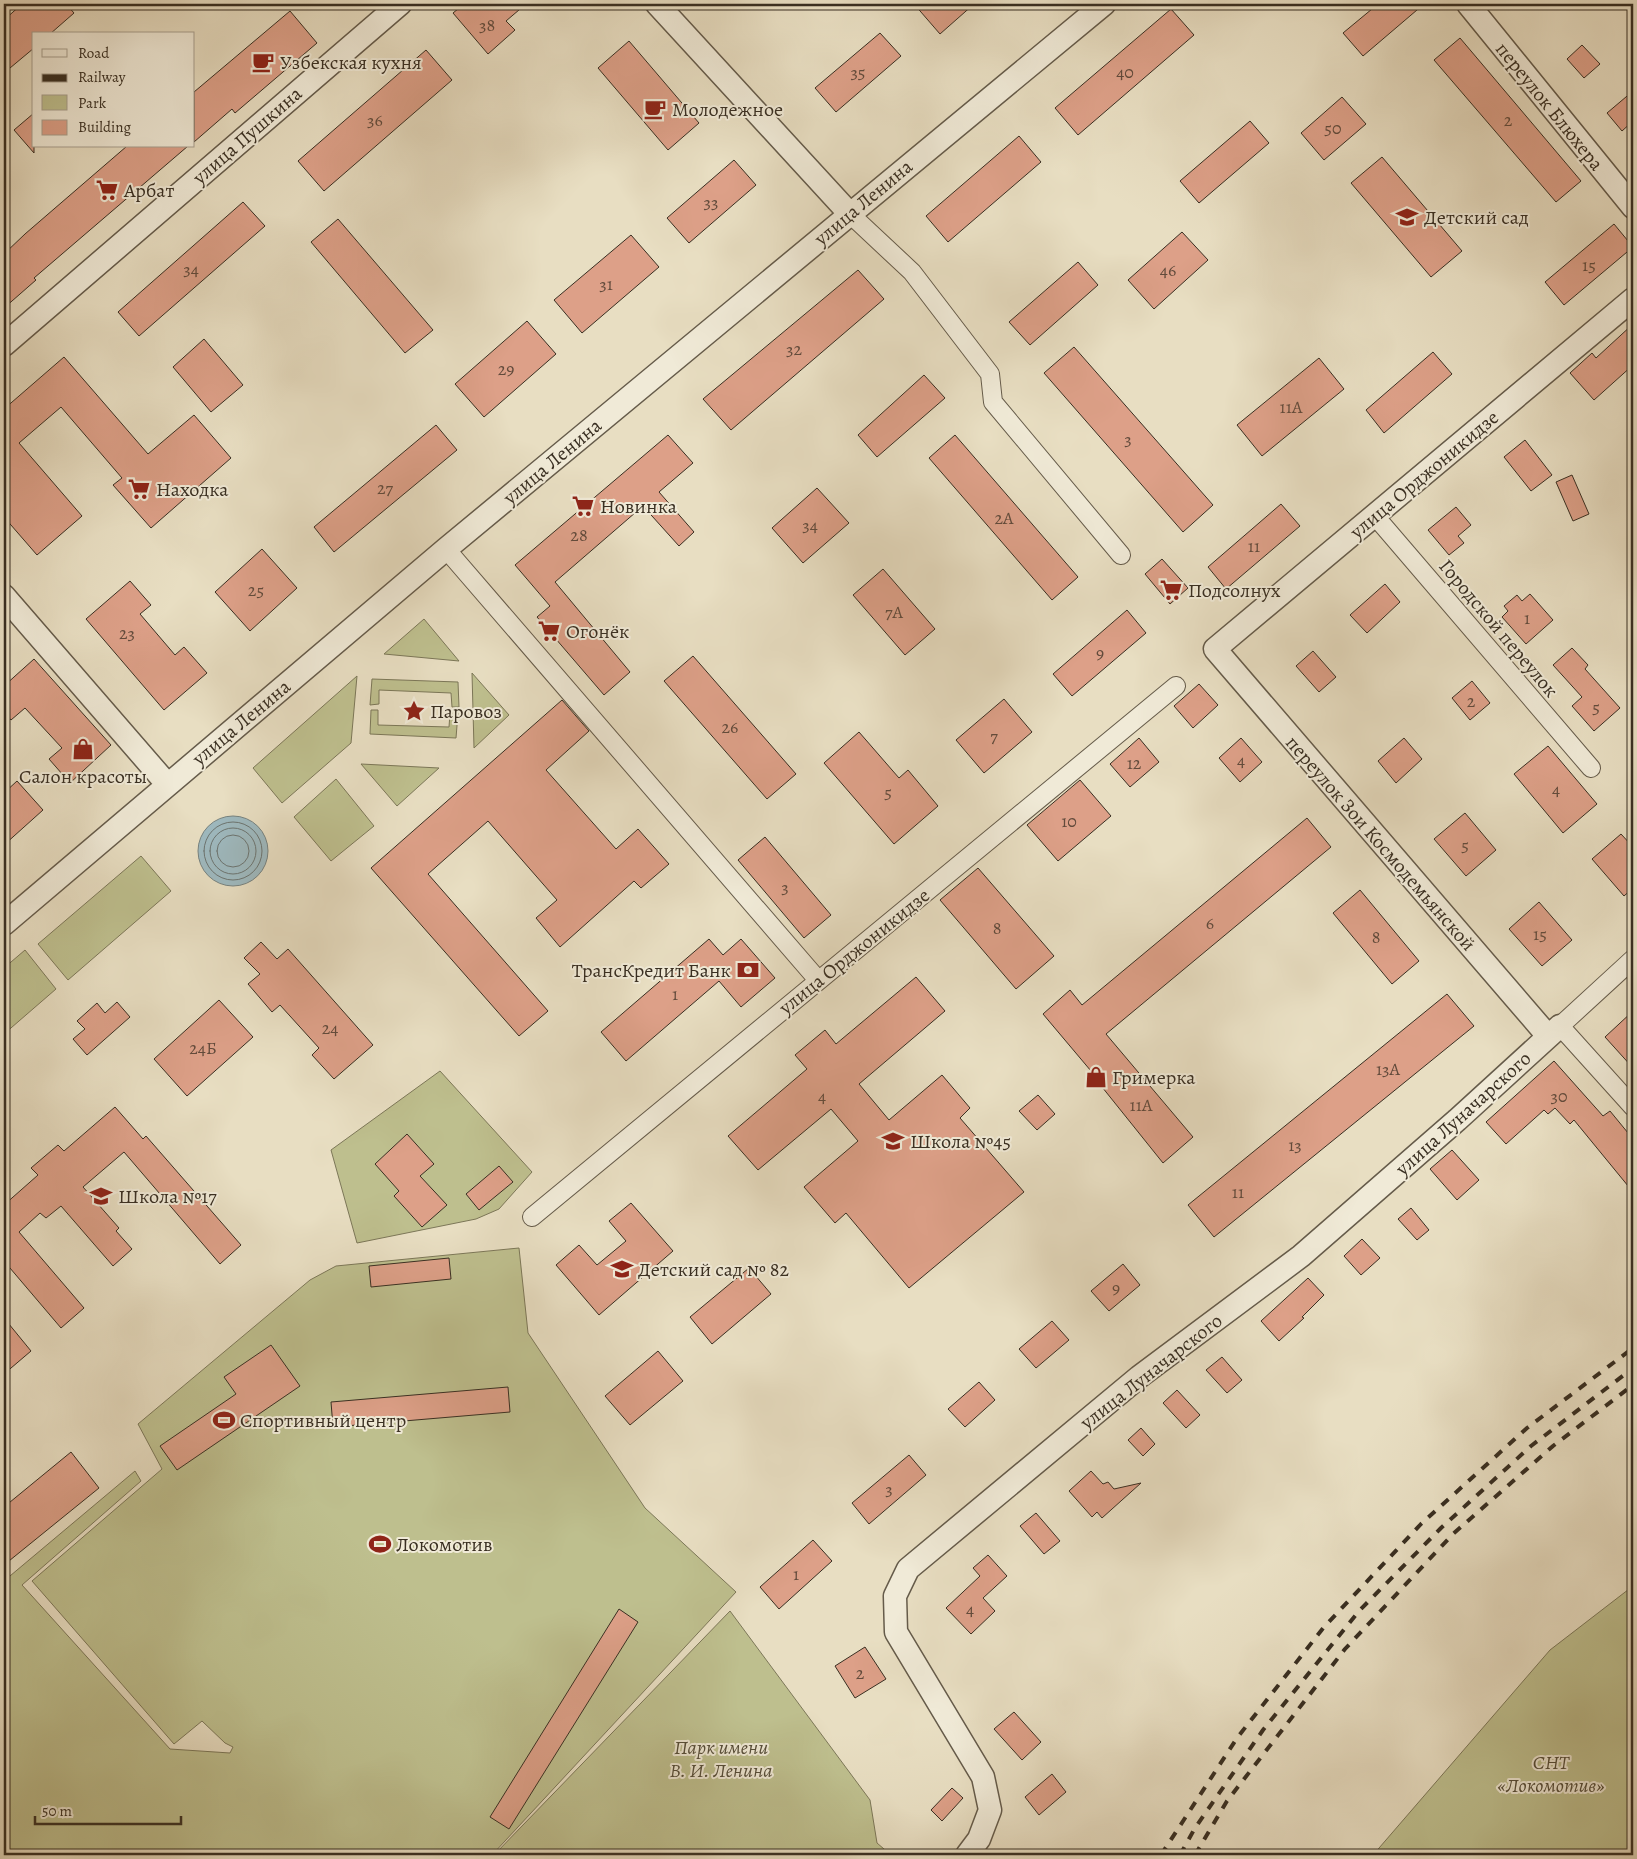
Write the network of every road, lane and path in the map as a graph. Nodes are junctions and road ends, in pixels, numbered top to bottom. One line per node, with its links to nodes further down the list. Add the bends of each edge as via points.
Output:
1 (400, 4): 8 (street, улица Пушкина)
2 (657, 4): 6 (street)
3 (1104, 4): 6 (street, улица Ленина)
4 (1468, 4): 5 (street, переулок Блюхера)
5 (1633, 207)
6 (849, 213): 10 (street, улица Ленина); 11 (street, via 912,272 990,374 993,402)
7 (1633, 299): 9 (street, улица Орджоникидзе)
8 (4, 345)
9 (1375, 516): 13 (street, улица Орджоникидзе); 15 (street, Городской переулок)
10 (446, 549): 16 (street, улица Ленина); 19 (street)
11 (1121, 555)
12 (4, 596): 16 (street)
13 (1215, 649): 20 (street, переулок Зои Космодемьянской)
14 (1176, 686): 19 (street, улица Орджоникидзе)
15 (1591, 768)
16 (167, 784): 17 (street, улица Ленина)
17 (4, 924)
18 (1633, 959): 20 (street, улица Луначарского)
19 (818, 980): 22 (street, улица Орджоникидзе)
20 (1554, 1031): 21 (street); 23 (street, улица Луначарского, via 1300,1256 1139,1377 908,1568 894,1596 896,1632 983,1776 990,1810 979,1839)
21 (1633, 1107)
22 (532, 1217)
23 (967, 1855)

